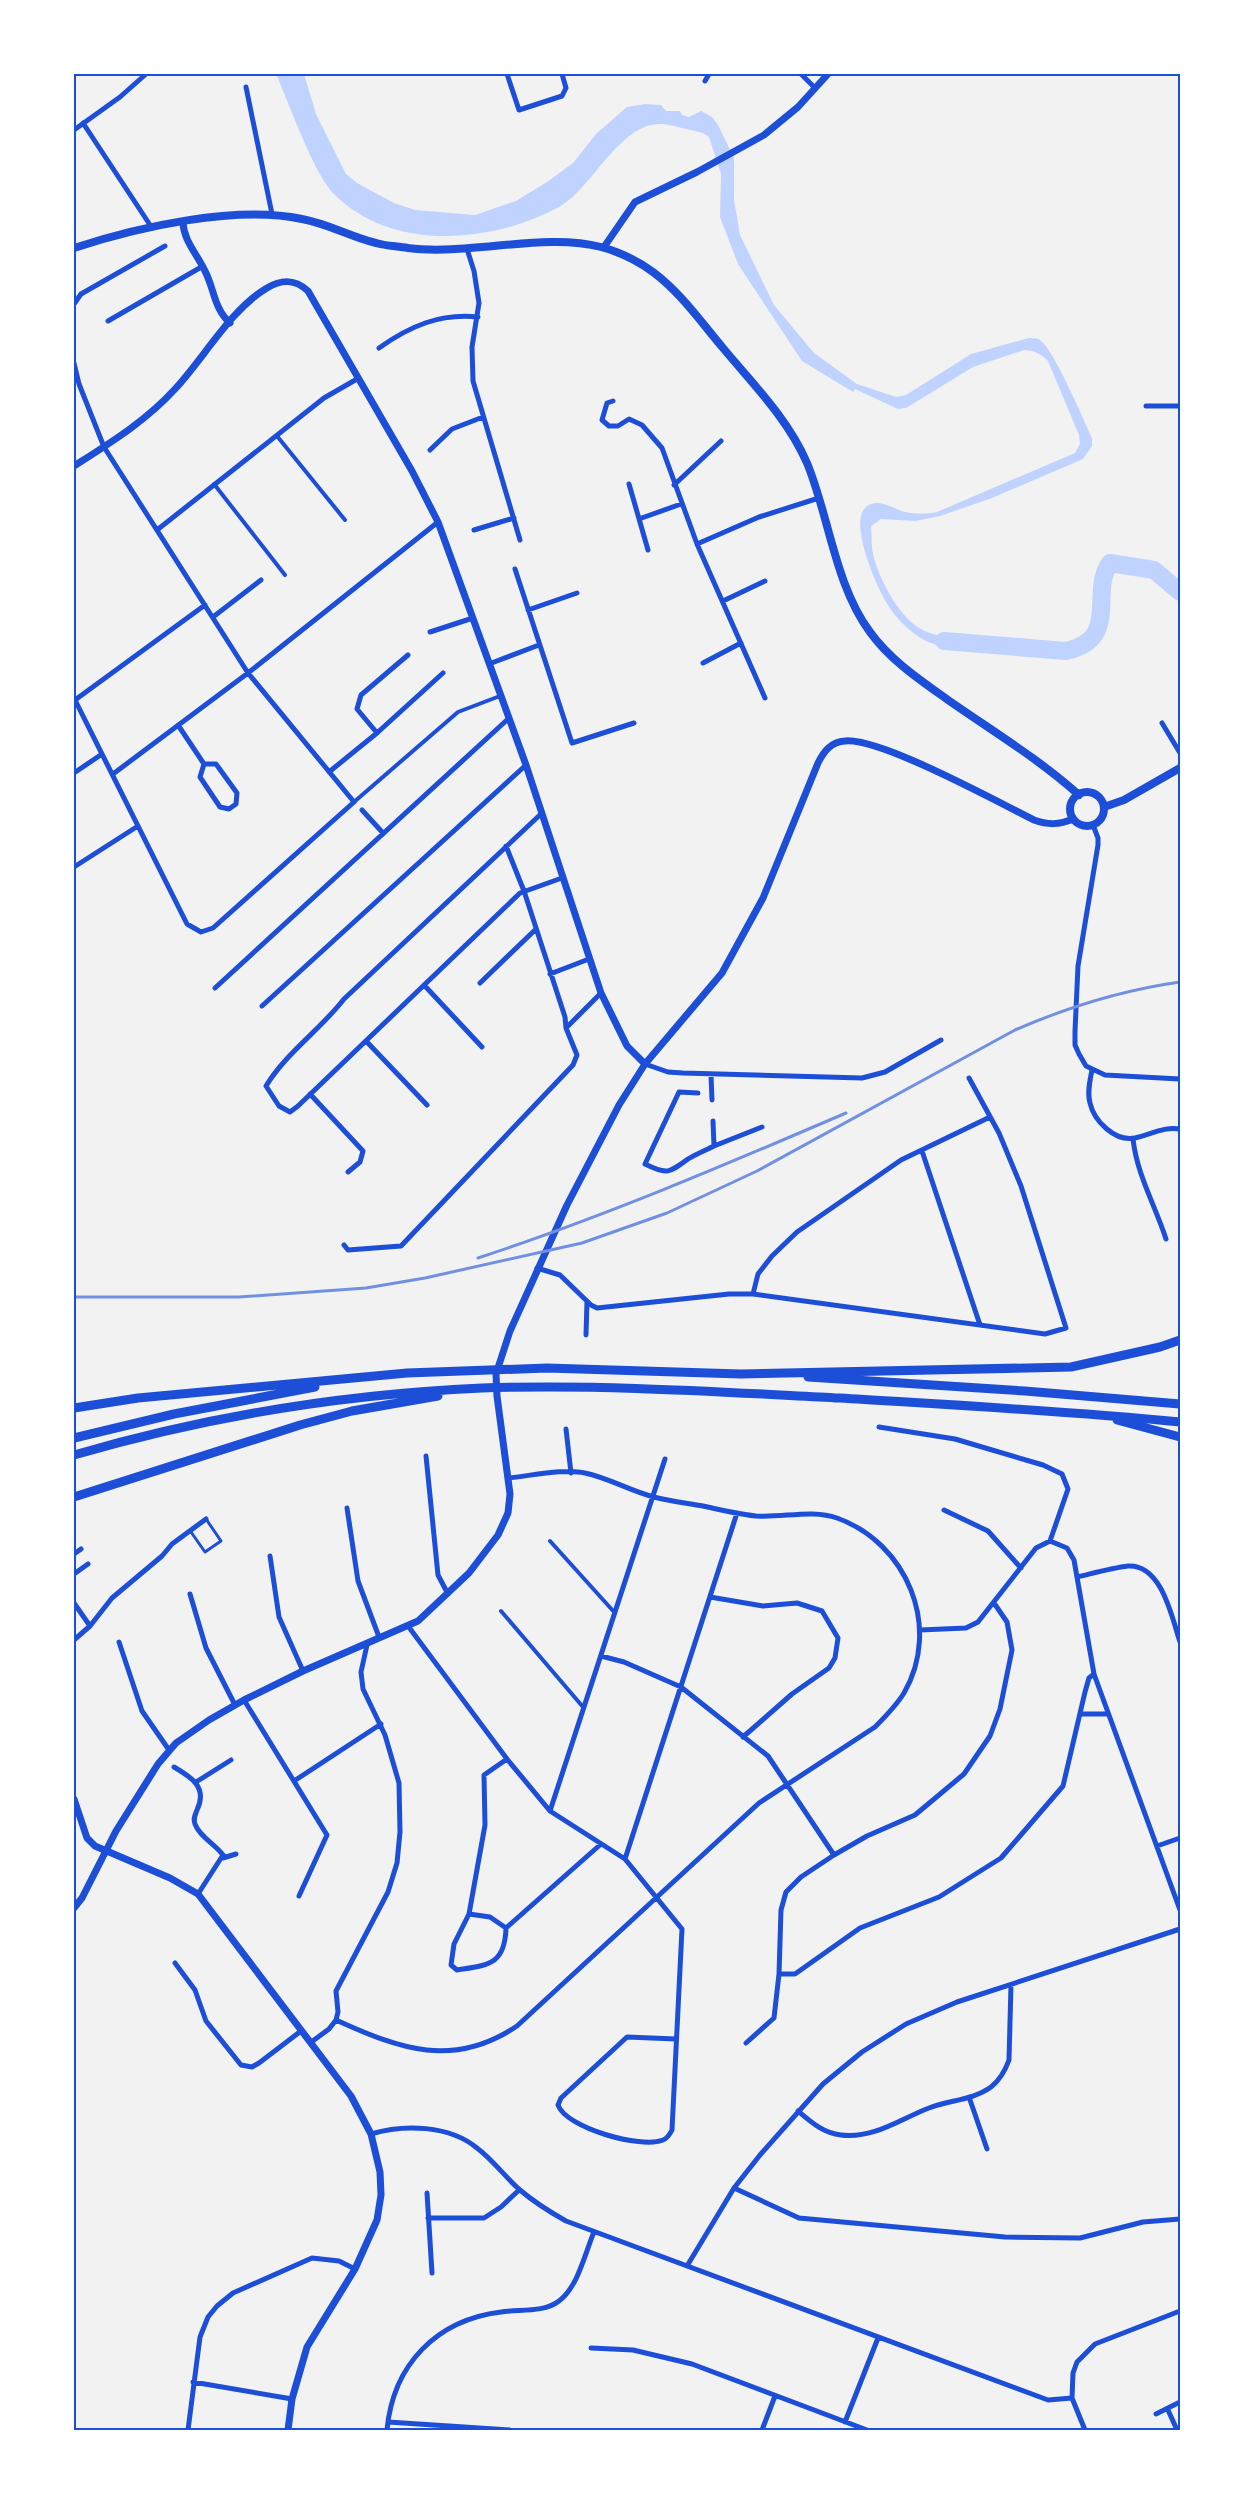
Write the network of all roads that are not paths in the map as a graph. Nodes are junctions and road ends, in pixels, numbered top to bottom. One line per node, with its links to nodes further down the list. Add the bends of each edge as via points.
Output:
1 (146, 74): 10 (street)
2 (507, 74): 3 (street, via 519,110 562,96 566,88)
3 (562, 74)
4 (709, 74): 7 (street)
5 (801, 74): 9 (street)
6 (828, 74): 9 (street)
7 (705, 81)
8 (246, 87): 12 (street)
9 (815, 88): 16 (street, via 776,127 635,202)
10 (83, 123): 11 (street); 14 (street)
11 (74, 130)
12 (272, 214): 13 (main road); 18 (main road, via 338,228 374,243 413,249)
13 (183, 223): 14 (main road); 19 (street, via 185,236)
14 (152, 228): 17 (main road)
15 (165, 246): 20 (street, via 81,294)
16 (604, 247): 18 (main road, via 557,243); 39 (main road, via 647,267 677,293 787,426 806,461)
17 (74, 248)
18 (466, 249): 21 (street, via 478,287)
19 (203, 266): 22 (street); 23 (street, via 218,309)
20 (74, 304)
21 (478, 317): 24 (street, via 452,316 426,322 398,334); 30 (street, via 471,369)
22 (108, 321)
23 (230, 323): 26 (street, via 258,294 275,284 293,282 308,291); 33 (street, via 160,404)
24 (380, 348)
25 (74, 363): 33 (street)
26 (357, 379): 31 (street, via 324,398); 44 (street)
27 (613, 401): 38 (street, via 607,403 602,420 609,426 629,419 642,425 662,447)
28 (1146, 406): 29 (street)
29 (1180, 406)
30 (483, 417): 34 (street, via 452,429); 41 (street)
31 (277, 436): 36 (street); 43 (street)
32 (722, 441): 38 (street)
33 (104, 447): 35 (street); 45 (street)
34 (430, 450)
35 (74, 466)
36 (214, 484): 45 (street); 51 (street)
37 (629, 484): 42 (street)
38 (674, 484): 40 (street)
39 (819, 498): 48 (street, via 759,517); 84 (main road, via 854,604 869,632 920,680)
40 (681, 504): 42 (street); 48 (street)
41 (514, 518): 46 (street); 47 (street)
42 (639, 519): 49 (street)
43 (345, 520)
44 (438, 522): 59 (street); 66 (street)
45 (157, 530): 56 (street)
46 (474, 530)
47 (520, 540)
48 (697, 544): 55 (street)
49 (648, 550)
50 (515, 569): 57 (street)
51 (285, 575)
52 (261, 580): 58 (street)
53 (765, 581): 55 (street)
54 (578, 593): 57 (street)
55 (723, 601): 61 (street)
56 (205, 605): 58 (street); 70 (street)
57 (528, 610): 62 (street)
58 (213, 617): 66 (street)
59 (473, 618): 60 (street); 65 (street)
60 (430, 632)
61 (741, 643): 64 (street); 69 (street)
62 (539, 645): 65 (street); 72 (street, via 572,743)
63 (408, 655): 75 (street, via 361,695 357,709)
64 (703, 663)
65 (489, 664): 68 (street)
66 (248, 673): 74 (street); 81 (street)
67 (443, 674): 75 (street)
68 (500, 696): 71 (street); 85 (street, via 458,712)
69 (765, 698)
70 (74, 699): 77 (street)
71 (508, 719): 79 (street); 92 (street)
72 (634, 723)
73 (1162, 723): 76 (street)
74 (178, 725): 78 (street); 83 (street)
75 (377, 733): 81 (street)
76 (1180, 753)
77 (102, 754): 82 (street); 83 (street)
78 (204, 764): 78 (street, via 216,764 237,793 236,804 219,807 200,777)
79 (526, 765): 88 (street); 104 (street)
80 (1180, 768): 86 (main road, via 1125,800)
81 (329, 772): 85 (street)
82 (74, 773)
83 (113, 774): 91 (street)
84 (1078, 795): 86 (main road, via 1092,793); 89 (main road, via 1070,806)
85 (354, 802): 91 (street, via 213,928 201,932 187,924)
86 (1104, 807): 90 (main road, via 1103,816)
87 (362, 810): 92 (street)
88 (542, 813): 93 (street); 95 (street)
89 (1073, 819): 90 (main road, via 1080,825); 109 (street, via 1044,824 865,743 846,741 830,746 818,763 763,898 733,956 709,991)
90 (1093, 825): 110 (street, via 1098,845 1078,966 1075,1031 1079,1054)
91 (138, 826): 94 (street)
92 (383, 833): 102 (street)
93 (506, 846): 96 (street); 115 (street, via 344,999 276,1070 266,1086 279,1106 290,1112)
94 (74, 867)
95 (562, 878): 96 (street); 98 (street)
96 (524, 891): 97 (street); 101 (street)
97 (536, 929): 99 (street); 100 (street)
98 (589, 959): 99 (street); 103 (street)
99 (552, 973): 105 (street)
100 (480, 983)
101 (424, 985): 107 (street); 108 (street)
102 (214, 988)
103 (601, 993): 105 (street); 109 (street, via 627,1046)
104 (262, 1006)
105 (566, 1028): 127 (street, via 577,1055 573,1065 401,1246 348,1250)
106 (941, 1040): 111 (street, via 870,1077)
107 (366, 1041): 115 (street); 117 (street)
108 (482, 1047)
109 (645, 1064): 111 (street, via 668,1072); 128 (street, via 606,1128)
110 (1092, 1070): 113 (street, via 1105,1075); 122 (street, via 1090,1103 1094,1112 1112,1134)
111 (711, 1075): 116 (street)
112 (969, 1078): 118 (street)
113 (1180, 1079)
114 (698, 1093): 123 (street, via 679,1092 645,1164 660,1172 670,1172)
115 (310, 1094): 125 (street, via 363,1151 360,1162)
116 (712, 1100)
117 (427, 1105)
118 (990, 1116): 124 (street); 131 (street, via 1021,1186 1066,1328 1045,1334)
119 (713, 1121): 123 (street)
120 (762, 1128): 123 (street)
121 (1180, 1129): 122 (street, via 1158,1130)
122 (1133, 1139): 126 (street, via 1138,1170)
123 (714, 1146)
124 (922, 1151): 129 (street, via 901,1160 797,1232 758,1274); 131 (street)
125 (348, 1172)
126 (1166, 1239)
127 (344, 1245)
128 (537, 1268): 130 (street, via 560,1275); 149 (street, via 496,1374)
129 (753, 1294): 130 (street, via 597,1308); 131 (street)
130 (586, 1301): 132 (street)
131 (980, 1325)
132 (586, 1335)
133 (1180, 1340): 135 (highway, via 1071,1367)
134 (406, 1373): 135 (highway, via 548,1368); 138 (highway, via 138,1398); 144 (highway, via 249,1399)
135 (752, 1373): 137 (highway)
136 (482, 1388): 139 (highway, via 729,1392); 145 (highway, via 292,1407 177,1429); 150 (highway, via 321,1419)
137 (1180, 1404)
138 (74, 1408)
139 (1095, 1414): 140 (highway); 143 (highway)
140 (1180, 1422)
141 (879, 1428): 158 (street, via 955,1439 1052,1468 1065,1479 1068,1489)
142 (566, 1429): 148 (street)
143 (1180, 1437)
144 (74, 1438)
145 (74, 1455)
146 (426, 1456): 167 (street, via 438,1575)
147 (665, 1459): 151 (street)
148 (571, 1473): 149 (street); 151 (street, via 584,1472)
149 (508, 1478): 167 (street, via 508,1512 501,1530)
150 (74, 1497)
151 (654, 1497): 154 (street); 172 (street)
152 (347, 1508): 176 (street, via 358,1581)
153 (944, 1510): 163 (street, via 988,1531)
154 (737, 1513): 168 (street); 175 (street, via 812,1514 835,1517 859,1528 891,1554 909,1581)
155 (206, 1519): 156 (street); 156 (lane, via 221,1541 205,1552)
156 (190, 1530): 173 (street, via 112,1598)
157 (550, 1541): 172 (street)
158 (1050, 1541): 163 (street, via 1040,1544); 165 (street, via 1062,1544 1071,1553)
159 (81, 1549): 160 (street)
160 (74, 1554)
161 (270, 1556): 182 (street, via 279,1617)
162 (88, 1564): 164 (street)
163 (1021, 1568): 170 (street)
164 (74, 1574)
165 (1077, 1577): 179 (street, via 1131,1566 1151,1574 1160,1584); 183 (street)
166 (190, 1594): 186 (street, via 206,1648)
167 (448, 1594): 174 (street)
168 (710, 1597): 184 (street); 191 (street, via 763,1606 797,1603 822,1611 838,1638 829,1668)
169 (74, 1603): 173 (street)
170 (994, 1603): 175 (street, via 978,1622 966,1628); 206 (street, via 1007,1622 1012,1650 990,1736 964,1774 915,1815)
171 (501, 1611): 187 (street)
172 (615, 1614): 181 (street)
173 (90, 1626): 177 (street)
174 (408, 1626): 176 (street); 193 (street)
175 (920, 1630): 198 (street, via 913,1674 891,1711 875,1727)
176 (379, 1637): 180 (street)
177 (74, 1640)
178 (119, 1642): 192 (street, via 142,1711)
179 (1180, 1642)
180 (367, 1645): 182 (street); 190 (street, via 362,1682 365,1697)
181 (601, 1656): 184 (street); 187 (street)
182 (303, 1671): 185 (street)
183 (1094, 1674): 188 (street, via 1089,1678); 189 (street)
184 (681, 1687): 191 (street); 208 (street)
185 (244, 1700): 186 (street); 196 (street)
186 (235, 1705): 192 (street)
187 (583, 1707): 200 (street)
188 (1080, 1714): 189 (street); 218 (street, via 1063,1786 1001,1858 939,1897 860,1928 795,1974)
189 (1107, 1714): 203 (street)
190 (381, 1724): 196 (street); 220 (street, via 399,1784 397,1863 388,1892 336,1991)
191 (743, 1737): 198 (street, via 768,1756)
192 (169, 1750): 204 (street)
193 (507, 1759): 200 (street); 214 (street, via 484,1775 485,1825)
194 (231, 1760): 197 (street)
195 (174, 1767): 197 (street)
196 (294, 1780): 210 (street, via 327,1835)
197 (196, 1782): 207 (street, via 201,1794 194,1816 196,1826)
198 (787, 1783): 206 (street); 211 (street, via 759,1803)
199 (74, 1799): 204 (street, via 87,1838)
200 (550, 1811): 202 (street)
201 (1180, 1838): 203 (street)
202 (600, 1844): 208 (street); 215 (street)
203 (1157, 1846): 213 (street)
204 (104, 1852): 209 (street, via 170,1878); 212 (street)
205 (236, 1854): 207 (street)
206 (834, 1855): 218 (street, via 786,1892 781,1910)
207 (223, 1858): 209 (street)
208 (625, 1859): 211 (street)
209 (198, 1894): 221 (street)
210 (298, 1896)
211 (655, 1897): 220 (street, via 517,2026 492,2040 437,2052 376,2037); 222 (street, via 682,1929)
212 (74, 1908)
213 (1180, 1910)
214 (469, 1914): 215 (street, via 490,1917); 215 (street, via 454,1944 451,1965 457,1970 496,1960 506,1945)
215 (506, 1928)
216 (1180, 1929): 219 (street)
217 (176, 1963): 221 (street, via 195,1990 206,2021 241,2065 252,2067 260,2063)
218 (779, 1974): 224 (street, via 774,2018)
219 (1011, 1985): 225 (street, via 1009,2061 1005,2072 993,2085); 226 (street, via 906,2024 862,2052)
220 (336, 2020): 223 (street)
221 (301, 2031): 223 (street)
222 (676, 2039): 222 (street, via 672,2130 662,2141 617,2139 568,2119 558,2105 627,2037)
223 (310, 2043): 227 (street, via 351,2096)
224 (746, 2043)
225 (969, 2097): 226 (street, via 859,2135 819,2129); 228 (street)
226 (798, 2110): 229 (street)
227 (370, 2134): 230 (street, via 406,2128 454,2135 476,2146); 236 (street, via 380,2172 380,2207)
228 (987, 2150)
229 (734, 2188): 233 (street, via 799,2218 1005,2236 1080,2238 1143,2222); 235 (street)
230 (519, 2190): 232 (street, via 484,2218); 234 (street, via 566,2222)
231 (427, 2193): 232 (street)
232 (428, 2218): 237 (street)
233 (1180, 2219)
234 (594, 2232): 235 (street); 248 (street, via 567,2294 558,2302 547,2308 482,2314 438,2335 416,2354 395,2391)
235 (687, 2266): 239 (street)
236 (355, 2269): 241 (street, via 339,2260 312,2258 233,2293 208,2317 200,2337); 244 (street, via 307,2347)
237 (432, 2273)
238 (1180, 2311): 243 (street, via 1095,2344 1077,2362)
239 (878, 2338): 243 (street, via 1048,2400); 249 (street)
240 (591, 2348): 242 (street, via 633,2350 692,2364)
241 (193, 2382): 244 (street); 250 (street)
242 (775, 2396): 249 (street); 254 (street)
243 (1072, 2398): 256 (street)
244 (292, 2399): 251 (street)
245 (1180, 2402): 246 (street)
246 (1168, 2410): 247 (street); 257 (street)
247 (1156, 2414)
248 (388, 2422): 252 (street); 253 (street)
249 (845, 2422): 255 (street)
250 (188, 2430)
251 (288, 2430)
252 (387, 2430)
253 (510, 2430)
254 (762, 2430)
255 (867, 2430)
256 (1085, 2430)
257 (1177, 2430)

